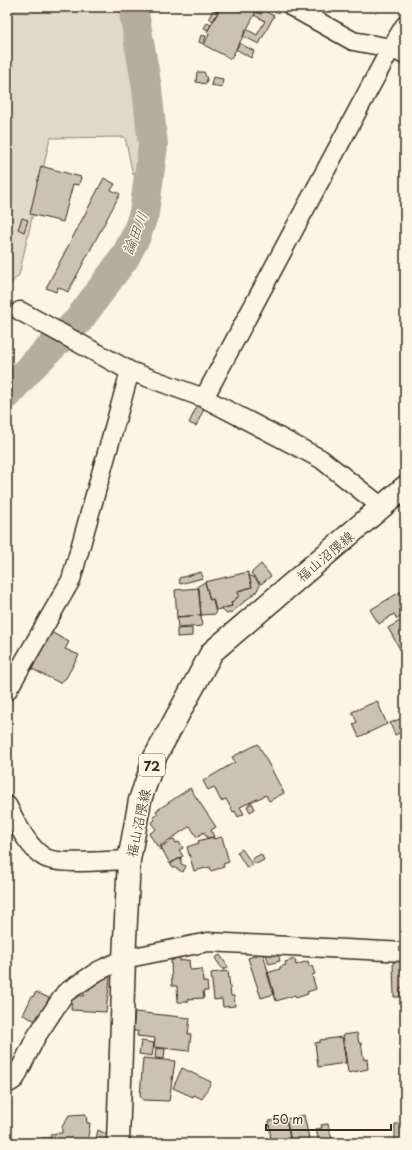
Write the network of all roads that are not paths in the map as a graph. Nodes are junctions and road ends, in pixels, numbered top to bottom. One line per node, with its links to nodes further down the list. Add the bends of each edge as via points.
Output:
1 (292, 7): 3 (street, via 353,41)
2 (405, 25): 3 (street)
3 (398, 52): 6 (street)
4 (20, 311): 5 (street)
5 (130, 371): 6 (street); 9 (street, via 71,580)
6 (204, 398): 8 (street, via 321,459)
7 (405, 487): 8 (main road, 福山沼隈線 / 72)
8 (382, 507): 11 (main road, 福山沼隈線 / 72, via 212,652 155,757 140,800)
9 (7, 691)
10 (7, 805): 11 (street, via 24,836 44,857 65,861)
11 (129, 860): 13 (main road, 福山沼隈線 / 72)
12 (405, 952): 13 (street, via 208,942)
13 (124, 959): 14 (street, via 98,971 65,993 36,1037 15,1079); 15 (main road, 福山沼隈線 / 72)
14 (7, 1084)
15 (118, 1143)

